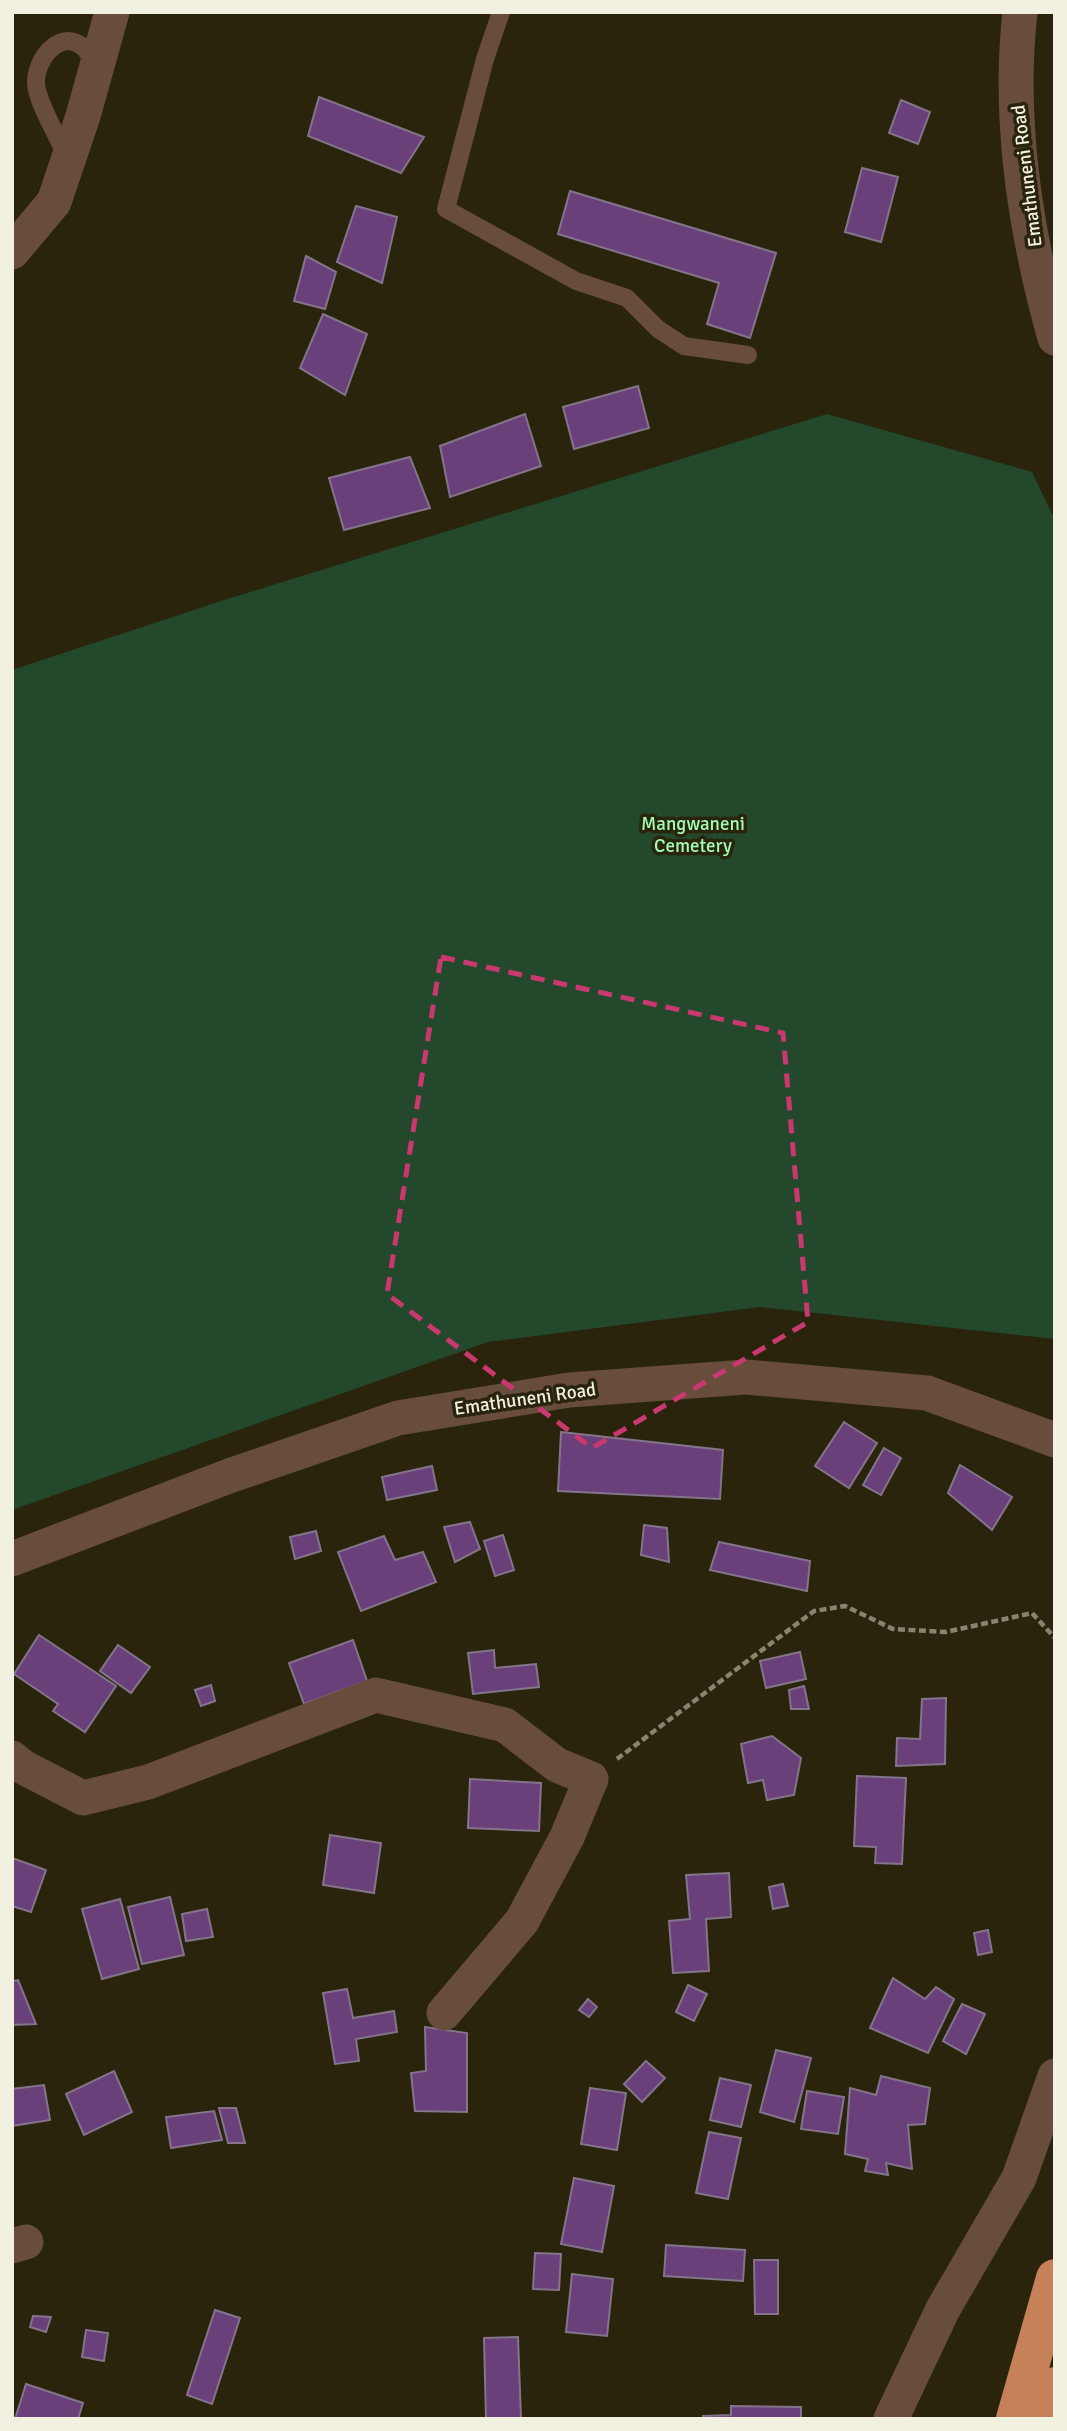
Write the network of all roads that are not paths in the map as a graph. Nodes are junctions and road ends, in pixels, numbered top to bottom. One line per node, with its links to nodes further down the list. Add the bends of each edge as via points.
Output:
1 (113, 12): 4 (street)
2 (501, 12): 8 (lane, via 446,209 576,281 627,298 658,329 684,346)
3 (1020, 12): 7 (street, Emathuneni Road, via 1017,111 1029,221)
4 (97, 68): 5 (street); 5 (lane, via 83,47 68,42 49,48 39,59 36,86)
5 (68, 160): 6 (street, via 54,202)
6 (12, 252)
7 (1055, 338)
8 (748, 355)
9 (1055, 1440): 10 (street, Emathuneni Road, via 927,1393 746,1377 569,1390 398,1418 229,1476)
10 (12, 1559)
11 (12, 1758): 12 (street, via 83,1798 148,1782 376,1695 505,1725 557,1765 591,1779 567,1837 522,1921)
12 (444, 2013)
13 (1055, 2076): 16 (street, via 1018,2178 943,2309)
14 (1055, 2278): 17 (highway)
15 (1055, 2386): 18 (highway)
16 (891, 2419)
17 (1015, 2419)
18 (1042, 2419)

